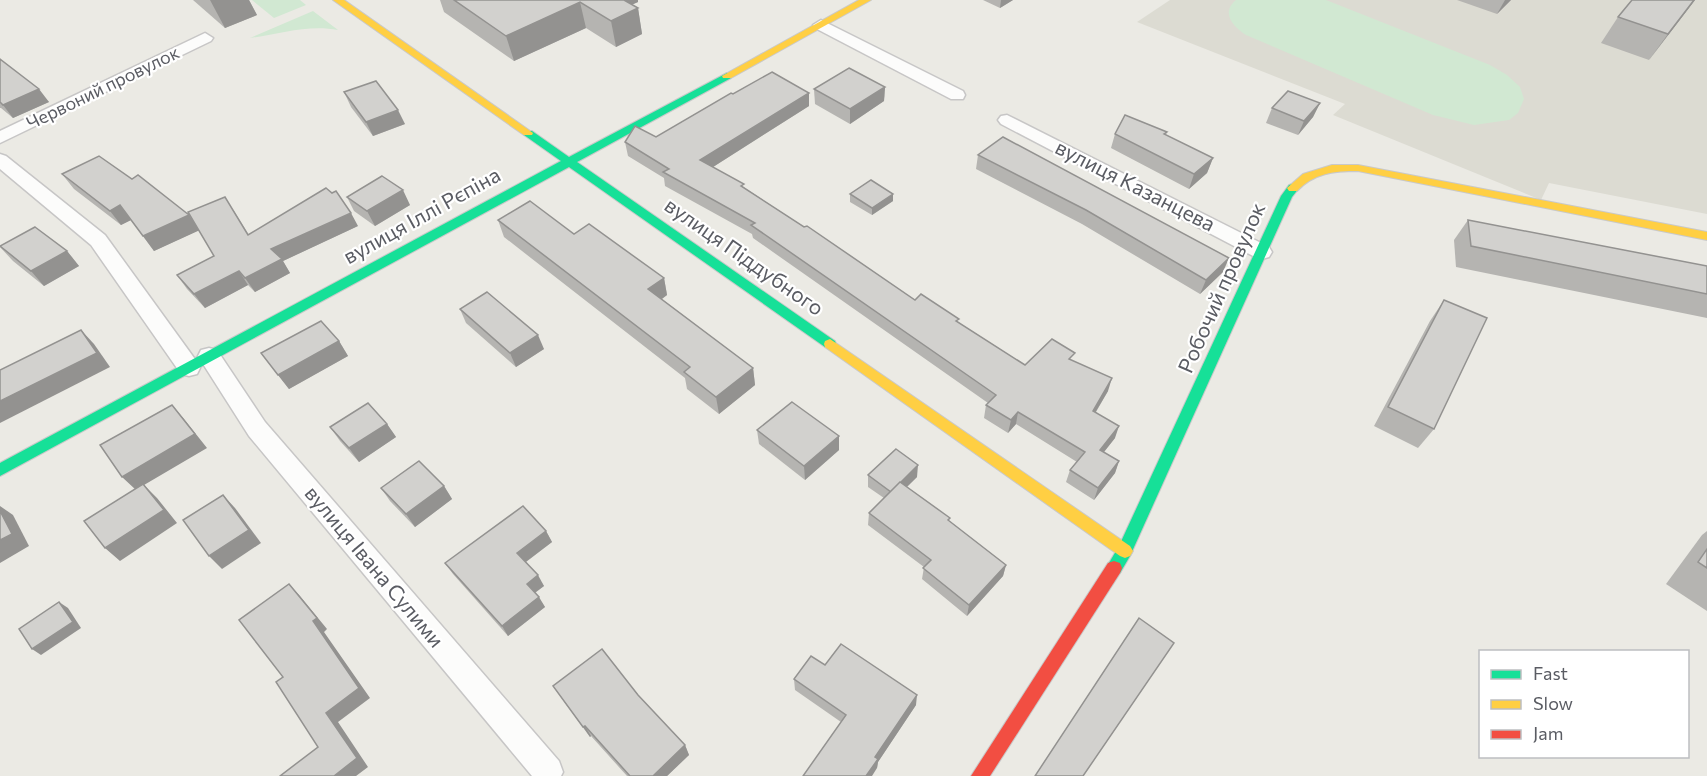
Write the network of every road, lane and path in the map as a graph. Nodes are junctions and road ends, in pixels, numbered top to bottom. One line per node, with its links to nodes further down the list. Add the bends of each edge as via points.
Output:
1 (338, 0): 8 (street, вулиця Піддубного)
2 (866, 0): 3 (street, вулиця Іллі Рєпіна)
3 (821, 25): 5 (street); 8 (street, вулиця Іллі Рєпіна)
4 (205, 38): 7 (street, Червоний провулок)
5 (957, 95)
6 (1007, 120): 11 (street, вулиця Казанцева)
7 (0, 138)
8 (568, 159): 12 (street, вулиця Іллі Рєпіна); 14 (street, вулиця Піддубного)
9 (0, 160): 12 (street, вулиця Івана Сулими, via 98,240)
10 (1707, 236): 11 (street, Робочий провулок, via 1341,167 1299,179 1287,196)
11 (1262, 252): 14 (street, Робочий провулок)
12 (199, 362): 13 (street, вулиця Іллі Рєпіна); 15 (street, вулиця Івана Сулими)
13 (0, 470)
14 (1125, 551): 16 (street, Робочий провулок)
15 (548, 772)
16 (980, 776)

